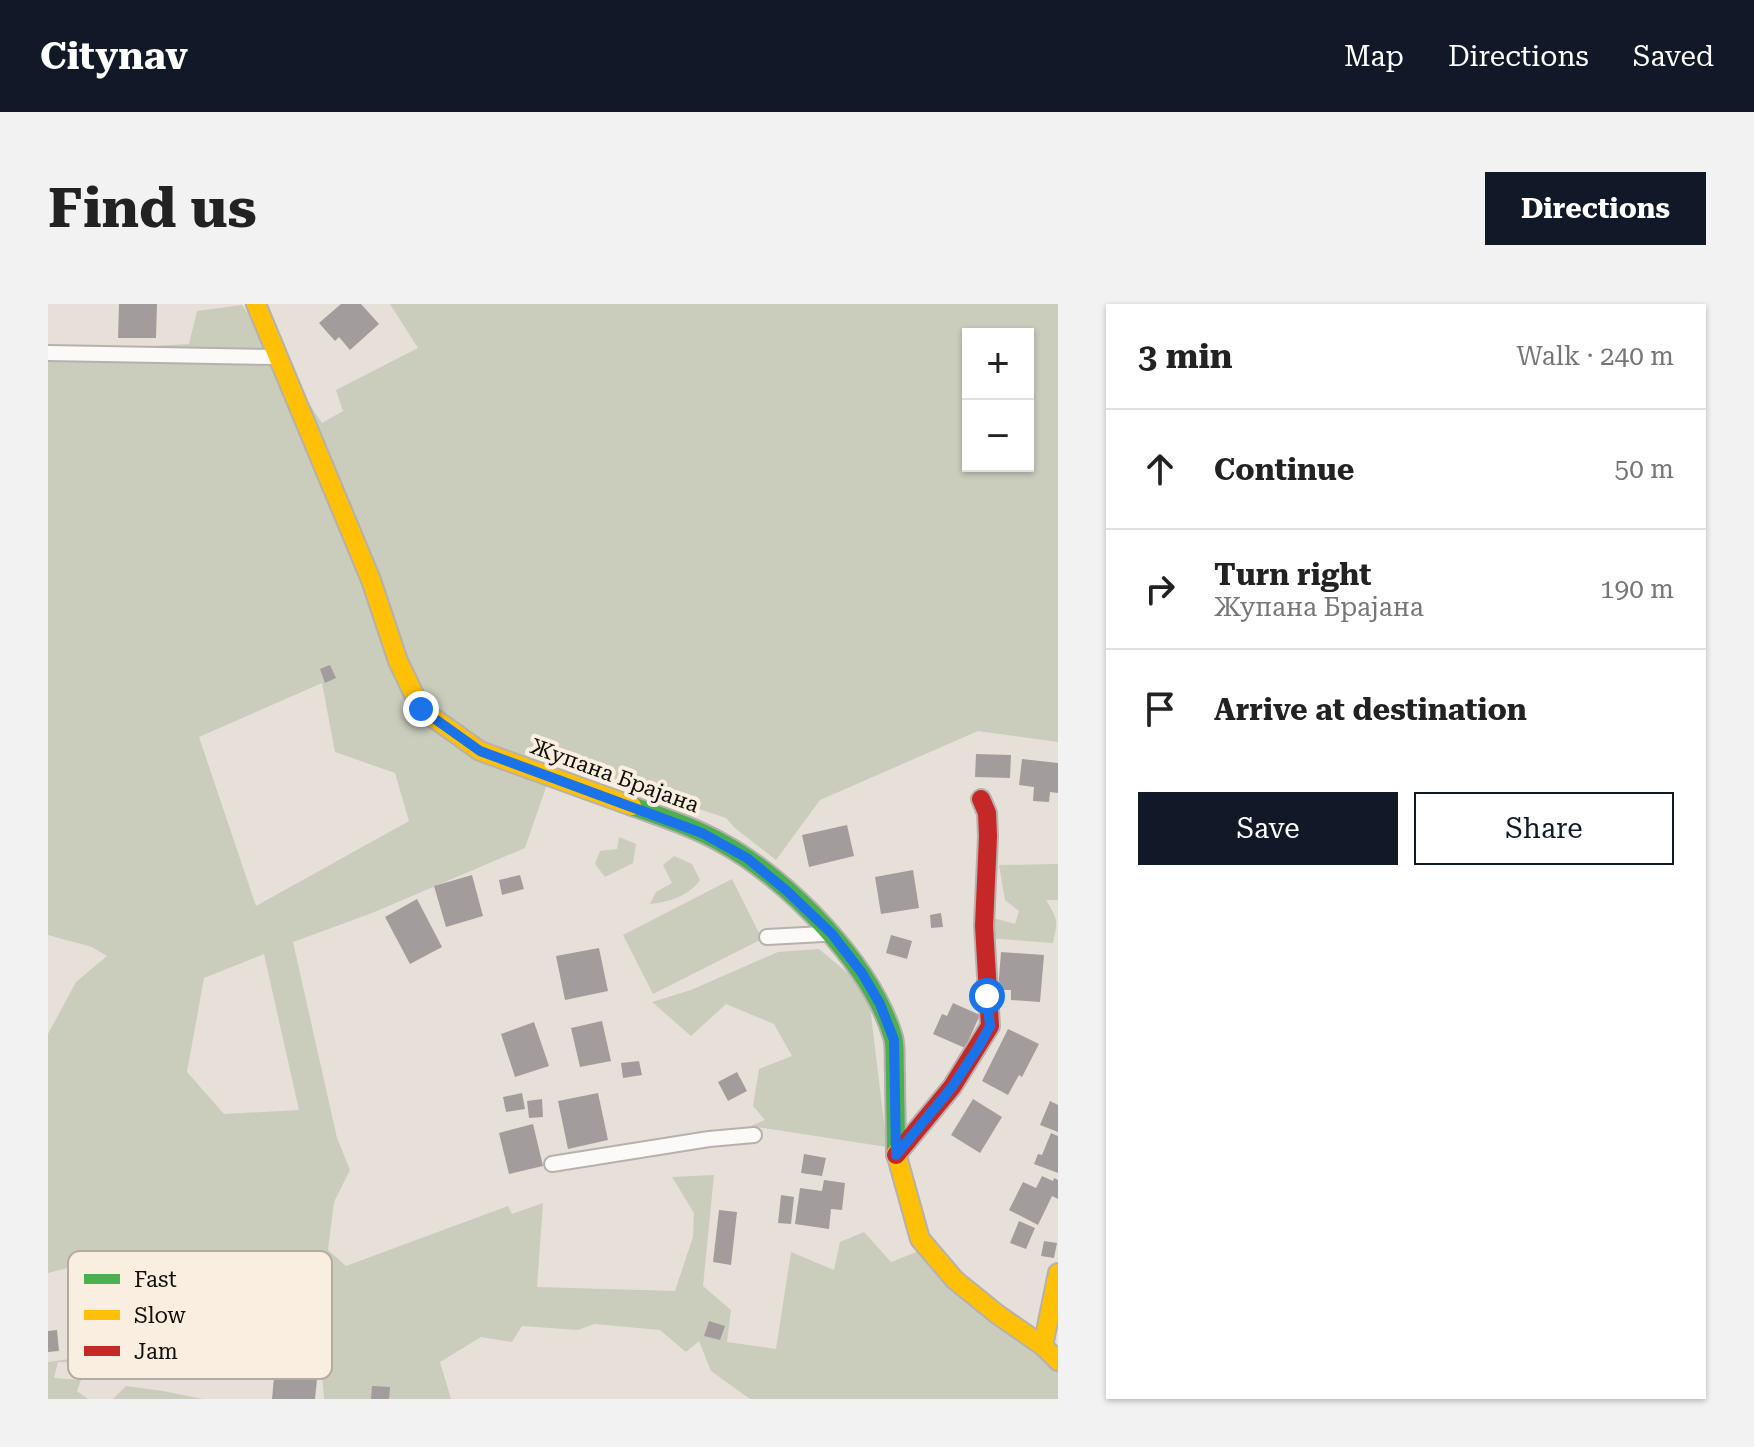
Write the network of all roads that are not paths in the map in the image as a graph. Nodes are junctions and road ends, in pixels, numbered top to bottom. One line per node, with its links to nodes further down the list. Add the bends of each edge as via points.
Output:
1 (256, 304): 3 (street, Жупана Брајана)
2 (48, 353): 3 (lane)
3 (279, 357): 5 (street, Жупана Брајана, via 421,709 480,751 722,843 787,891)
4 (981, 799): 8 (street, via 988,836 984,926 990,1026 952,1087)
5 (832, 934): 6 (lane); 8 (street, Жупана Брајана, via 862,973 894,1040)
6 (767, 937)
7 (754, 1135): 9 (lane)
8 (896, 1155): 11 (street, Жупана Брајана, via 920,1239 955,1280)
9 (552, 1164)
10 (1058, 1273): 11 (street)
11 (1043, 1346): 12 (street, Жупана Брајана)
12 (1058, 1361)

